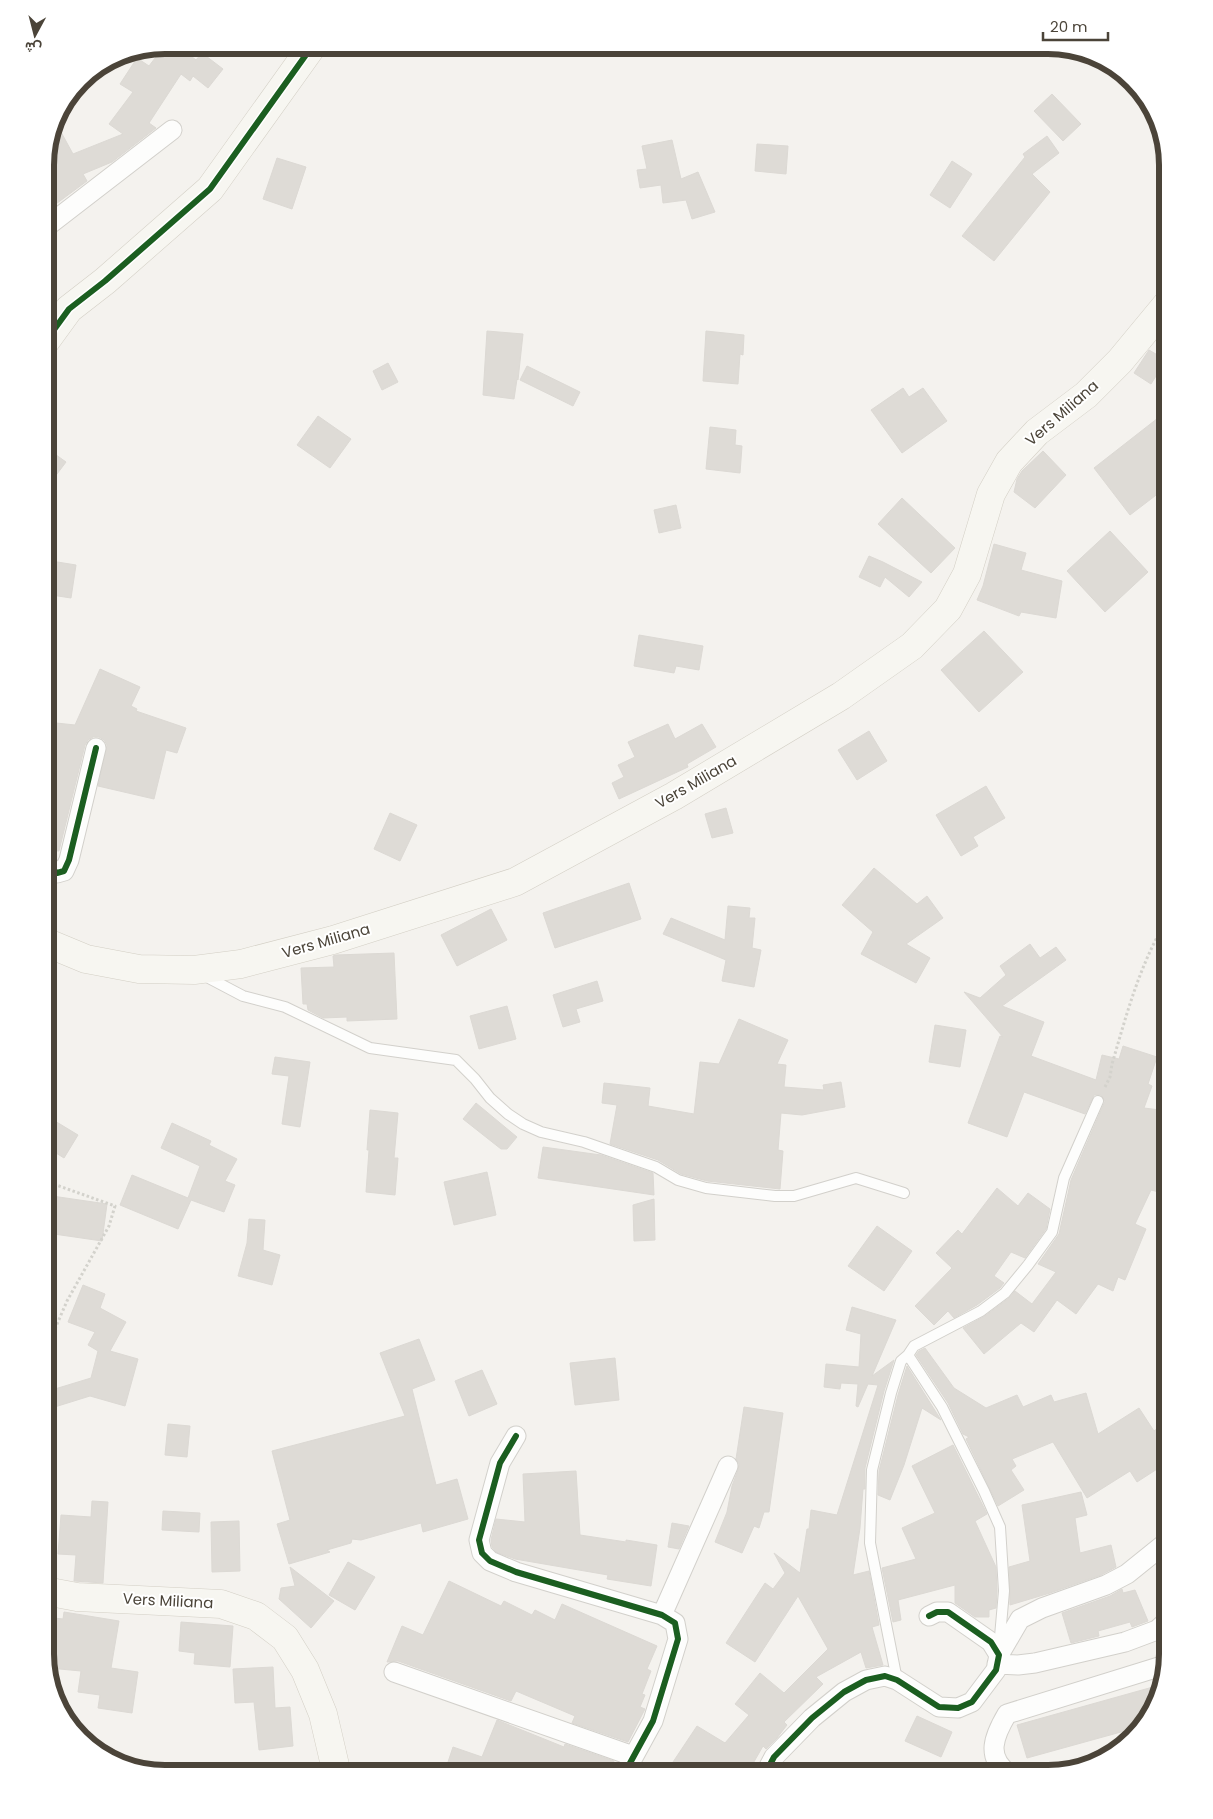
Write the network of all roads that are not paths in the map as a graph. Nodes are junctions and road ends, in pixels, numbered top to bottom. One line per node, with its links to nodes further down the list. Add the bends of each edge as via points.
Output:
1 (307, 54): 5 (main road, via 210,189)
2 (172, 130): 3 (street)
3 (54, 221)
4 (1159, 314): 9 (main road, Vers Miliana, via 1086,395 1037,432 1009,462 991,494 966,574 948,609 912,646 841,696 674,796 515,882 333,940 241,964)
5 (54, 322)
6 (96, 748): 7 (street, via 69,860 64,871)
7 (54, 870)
8 (54, 946): 9 (main road, Vers Miliana, via 86,960 139,969)
9 (194, 970): 11 (lane, via 243,996 284,1007 370,1048 456,1060 490,1098 523,1124 656,1167 678,1180 706,1188 794,1196 856,1178)
10 (1098, 1101): 12 (lane, via 1064,1178 1052,1232 1028,1265 1005,1293 981,1311 914,1346)
11 (904, 1194)
12 (908, 1356): 20 (lane, via 942,1407 1000,1528 1004,1591); 23 (lane, via 901,1362 891,1393 872,1470 870,1543)
13 (516, 1436): 17 (street, via 500,1463 479,1540 482,1553 490,1561 516,1572)
14 (728, 1466): 17 (street)
15 (1159, 1548): 20 (street, via 1127,1574 1106,1585 1020,1619)
16 (54, 1592): 25 (main road, Vers Miliana, via 77,1597 221,1604 256,1616 284,1638 305,1670 323,1714)
17 (662, 1615): 24 (street, via 675,1623 678,1639 653,1721)
18 (929, 1616): 20 (street, via 948,1612 991,1642)
19 (1159, 1630): 20 (street, via 1125,1642 1035,1663 1018,1665)
20 (998, 1660): 23 (street, via 996,1670 972,1702 958,1708 939,1707)
21 (1158, 1667): 28 (street, via 1007,1714 997,1729 993,1749)
22 (394, 1672): 24 (street)
23 (897, 1680): 27 (street, via 885,1676 866,1680 844,1692 812,1718)
24 (633, 1756): 26 (street)
25 (335, 1765)
26 (628, 1765)
27 (769, 1765)
28 (999, 1765)

